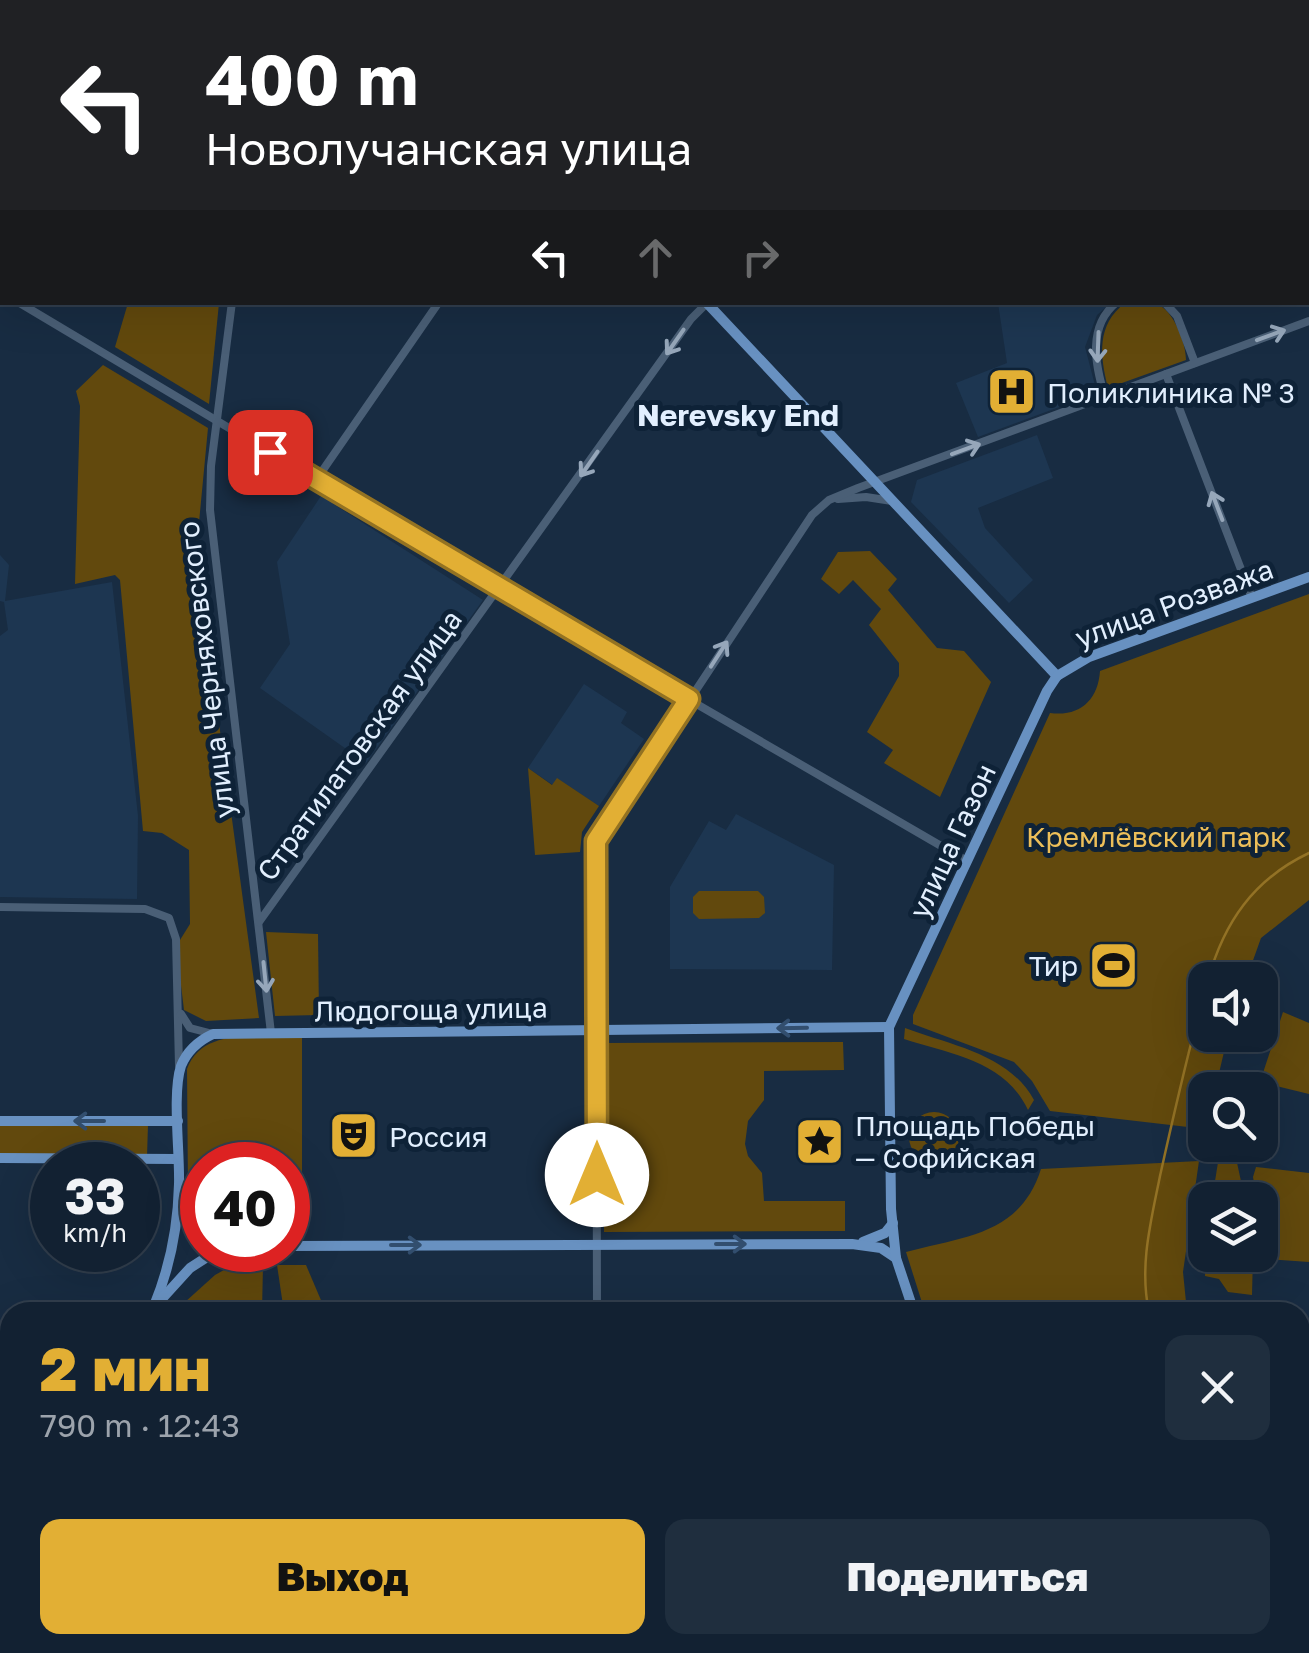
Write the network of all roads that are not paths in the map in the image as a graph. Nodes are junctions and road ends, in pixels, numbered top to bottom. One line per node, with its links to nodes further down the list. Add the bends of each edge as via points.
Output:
1 (23, 305): 12 (street)
2 (232, 305): 12 (street, улица Черняховского)
3 (437, 305): 13 (street)
4 (705, 305): 18 (street, Стратилатовская улица, one-way to 18)
5 (709, 305): 14 (main road)
6 (1114, 305): 11 (street, one-way to 11, via 1100,322 1096,341)
7 (1167, 305): 9 (street)
8 (1309, 321): 9 (street, one-way to 8)
9 (1195, 363): 10 (street)
10 (1166, 374): 11 (street); 19 (street, one-way to 10)
11 (1105, 397): 14 (street, one-way to 11)
12 (218, 419): 13 (street); 24 (street, улица Черняховского, via 210,510)
13 (316, 480): 18 (street)
14 (874, 482): 15 (street); 16 (main road)
15 (829, 500): 16 (street); 21 (street, one-way to 15, via 802,528)
16 (892, 501): 20 (main road)
17 (1309, 576): 19 (main road, улица Розважа)
18 (500, 590): 21 (street); 24 (street, Стратилатовская улица)
19 (1252, 598): 20 (main road, улица Розважа, via 1089,657)
20 (1057, 676): 22 (main road, улица Газон)
21 (689, 699): 22 (street); 27 (street, via 596,841)
22 (967, 860): 26 (main road, улица Газон)
23 (0, 907): 25 (street, via 136,908 165,916 176,939)
24 (259, 922): 28 (street, улица Черняховского, one-way to 28)
25 (178, 1010): 29 (street, via 190,1028); 30 (street)
26 (889, 1026): 27 (main road, Людогоща улица, one-way to 27); 37 (main road)
27 (596, 1030): 28 (main road, Людогоща улица); 39 (street)
28 (270, 1033): 29 (main road, Людогоща улица)
29 (213, 1034): 30 (main road, via 193,1047)
30 (180, 1070): 32 (main road)
31 (0, 1121): 32 (main road, one-way to 31)
32 (178, 1121): 34 (main road)
33 (0, 1158): 34 (main road)
34 (178, 1160): 35 (main road)
35 (179, 1186): 36 (main road); 43 (main road, via 173,1246)
36 (180, 1190)
37 (893, 1223): 38 (main road, via 880,1236); 41 (main road)
38 (852, 1244): 39 (main road, one-way to 38); 41 (main road)
39 (597, 1245): 40 (main road, one-way to 39); 45 (street)
40 (310, 1246)
41 (896, 1258): 46 (main road)
42 (186, 1272): 44 (main road)
43 (155, 1302)
44 (158, 1302)
45 (597, 1302)
46 (911, 1302)

